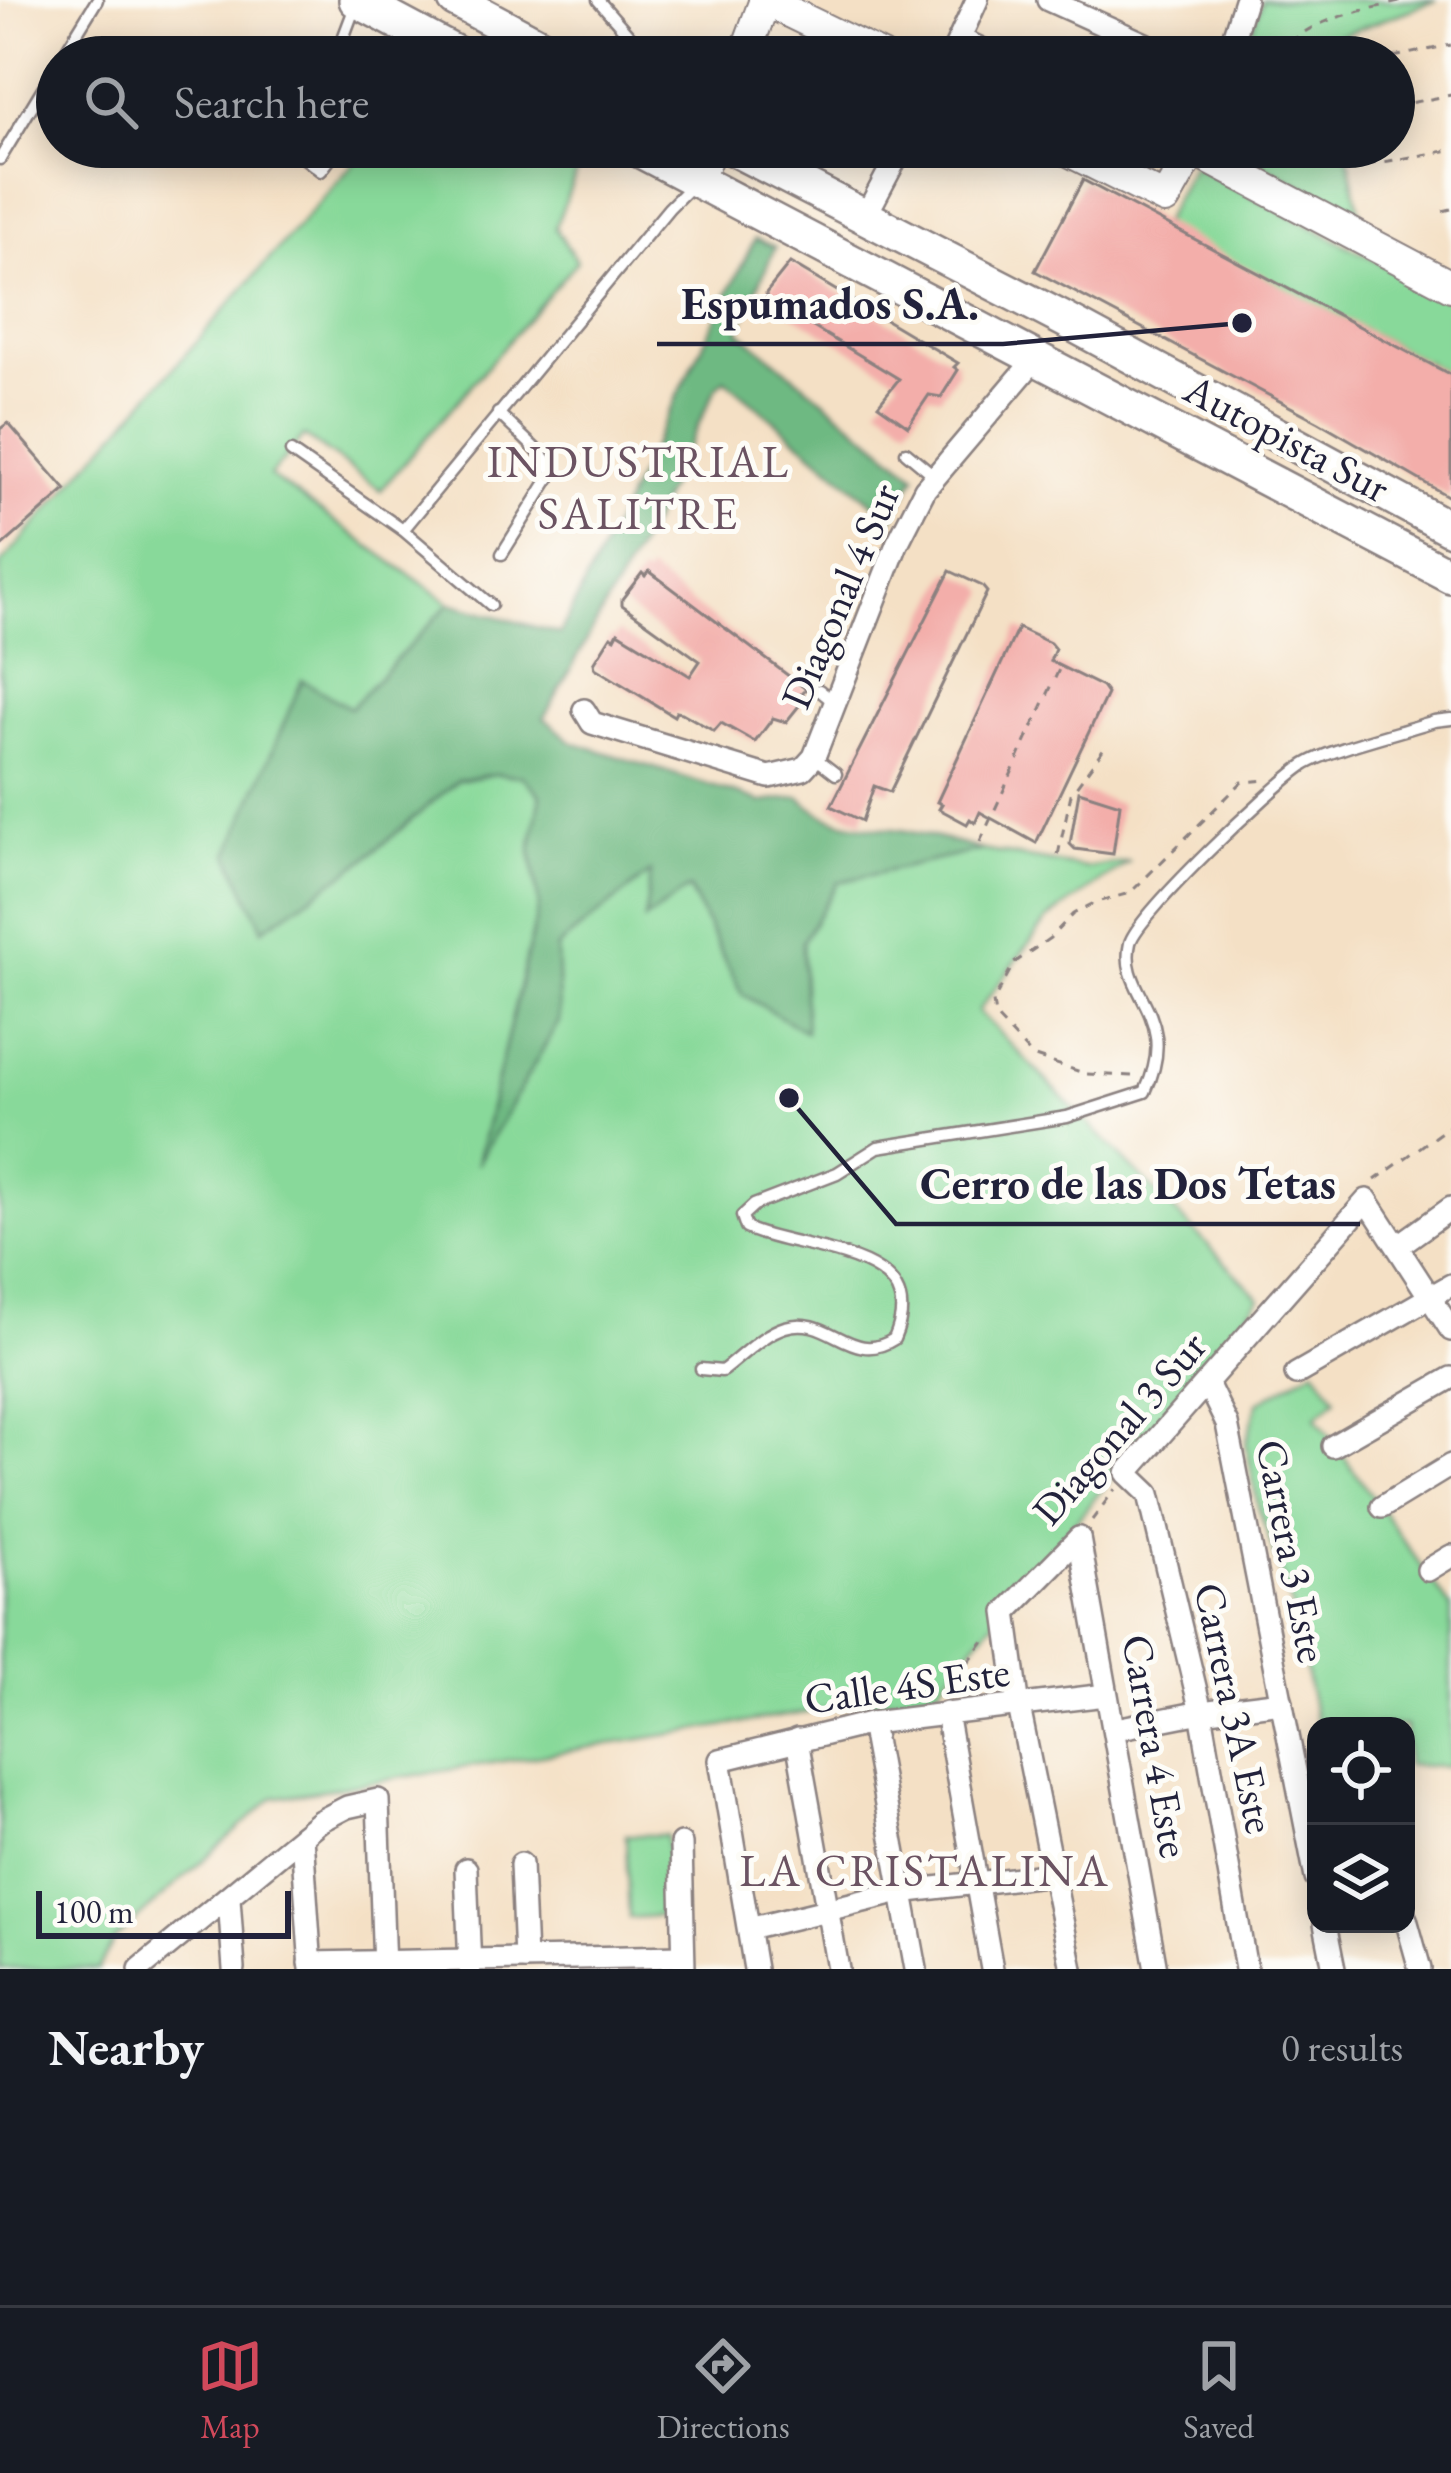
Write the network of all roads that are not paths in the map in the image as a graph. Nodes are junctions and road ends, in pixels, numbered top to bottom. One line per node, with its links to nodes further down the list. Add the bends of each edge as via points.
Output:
1 (97, 0): 9 (lane)
2 (356, 0): 10 (lane); 11 (highway)
3 (455, 0): 12 (highway)
4 (598, 0): 13 (lane)
5 (764, 0): 14 (main road); 15 (main road)
6 (977, 0): 16 (street)
7 (1048, 0): 17 (street)
8 (1237, 2): 18 (street)
9 (75, 36)
10 (344, 36)
11 (406, 36)
12 (523, 36)
13 (630, 36)
14 (751, 36)
15 (839, 36)
16 (961, 36)
17 (1128, 36)
18 (1230, 36)
19 (36, 100): 20 (lane)
20 (0, 159)
21 (673, 168): 28 (highway, Autopista Sur)
22 (702, 168): 28 (main road)
23 (770, 168): 29 (highway, Autopista Sur)
24 (891, 168): 29 (street)
25 (1102, 168): 26 (main road, via 1165,200)
26 (1181, 168)
27 (1229, 168): 30 (main road)
28 (697, 181): 31 (highway, Autopista Sur); 32 (lane)
29 (865, 217): 36 (highway, Autopista Sur)
30 (1451, 286)
31 (1036, 358): 35 (street, Diagonal 4 Sur, via 966,451); 39 (highway, Autopista Sur)
32 (498, 413): 37 (lane); 38 (lane, via 552,474)
33 (291, 452): 37 (lane)
34 (906, 452): 35 (lane)
35 (935, 476): 43 (street, Diagonal 4 Sur, via 860,618 827,696)
36 (1451, 529)
37 (403, 530): 40 (lane)
38 (502, 554)
39 (1451, 576)
40 (491, 605)
41 (584, 710): 43 (street, via 592,723 770,777 803,769)
42 (1451, 719): 50 (lane, via 1306,764 1139,926 1130,960 1158,1039 1145,1092 1066,1117 878,1148 749,1208 743,1224 770,1240 859,1258 885,1274 902,1314 886,1344 858,1347 813,1326 785,1327 722,1371)
43 (814, 757): 44 (lane)
44 (836, 774)
45 (1451, 1208): 46 (street)
46 (1398, 1246): 48 (street); 53 (street, Diagonal 3 Sur, via 1367,1200)
47 (1451, 1285): 48 (street)
48 (1431, 1297): 49 (street); 51 (street)
49 (1451, 1330)
50 (701, 1369)
51 (1296, 1374)
52 (1451, 1378): 54 (street)
53 (1208, 1385): 56 (street, Diagonal 3 Sur); 62 (street, Carrera 3 Este, via 1227,1424)
54 (1334, 1446)
55 (1451, 1465): 57 (street)
56 (1126, 1473): 64 (street, Carrera 3A Este, via 1149,1495)
57 (1382, 1507)
58 (1079, 1538): 61 (street, Carrera 4 Este); 63 (street, Diagonal 3 Sur, via 1006,1612)
59 (1451, 1556): 60 (street)
60 (1428, 1570)
61 (1106, 1695): 63 (street, Calle 4S Este); 67 (street, Carrera 4 Este)
62 (1282, 1702): 64 (street); 69 (street, Carrera 3 Este)
63 (1019, 1707): 65 (street, Calle 4S Este); 74 (street)
64 (1201, 1712): 67 (street); 97 (street, Carrera 3A Este)
65 (946, 1713): 66 (street, Calle 4S Este); 75 (street)
66 (871, 1723): 68 (street, Calle 4S Este); 76 (street)
67 (1115, 1729): 96 (street, Carrera 4 Este)
68 (797, 1740): 78 (street); 79 (street, Calle 4S Este, via 720,1760)
69 (1307, 1831)
70 (302, 1836): 77 (street); 88 (street, via 347,1807 378,1800); 89 (street)
71 (681, 1844): 83 (street)
72 (521, 1864): 82 (street)
73 (466, 1869): 85 (street)
74 (1053, 1874): 75 (street); 95 (street)
75 (976, 1882): 76 (street); 94 (street)
76 (900, 1892): 78 (street); 93 (street)
77 (229, 1898): 87 (street); 90 (street)
78 (828, 1910): 79 (street); 92 (street)
79 (749, 1929): 91 (street)
80 (1327, 1933): 98 (street)
81 (1410, 1933): 99 (street)
82 (526, 1959): 85 (street); 86 (street)
83 (684, 1962): 84 (street)
84 (645, 1963): 86 (street)
85 (470, 1964): 88 (street)
86 (553, 1964)
87 (148, 1965)
88 (384, 1965): 89 (street)
89 (310, 1966)
90 (234, 1969)
91 (755, 1969)
92 (838, 1969)
93 (916, 1969)
94 (992, 1969)
95 (1072, 1969)
96 (1156, 1969)
97 (1246, 1969)
98 (1334, 1969)
99 (1420, 1969)

